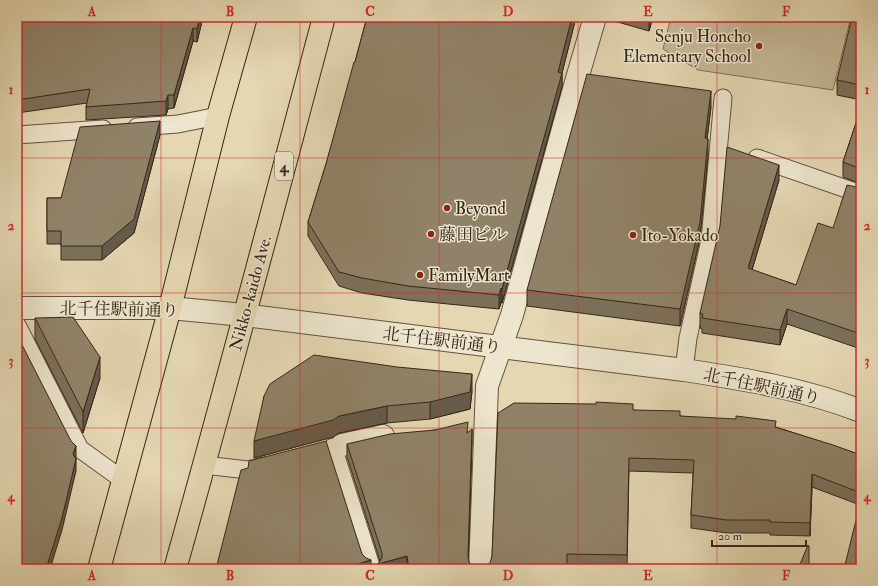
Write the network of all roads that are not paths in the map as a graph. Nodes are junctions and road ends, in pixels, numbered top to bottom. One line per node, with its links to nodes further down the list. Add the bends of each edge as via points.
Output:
1 (246, 17): 5 (highway)
2 (324, 17): 11 (highway, Nikko-kaido Ave. / 4)
3 (595, 17): 13 (street, via 512,315)
4 (723, 98): 7 (lane)
5 (218, 116): 6 (lane, via 178,124); 10 (highway)
6 (17, 135)
7 (731, 149): 8 (lane); 14 (lane, via 688,338)
8 (861, 194)
9 (17, 308): 10 (street, 北千住駅前通り)
10 (170, 308): 11 (street, 北千住駅前通り); 20 (highway)
11 (244, 315): 13 (street, 北千住駅前通り); 19 (highway, Nikko-kaido Ave. / 4)
12 (17, 325): 20 (lane, via 80,449)
13 (500, 347): 14 (street, 北千住駅前通り); 24 (street, via 476,421)
14 (684, 370): 15 (street, 北千住駅前通り, via 744,379 796,391)
15 (861, 412)
16 (402, 434): 17 (street)
17 (331, 448): 23 (lane)
18 (279, 462): 19 (lane, via 248,470)
19 (204, 466): 22 (highway, Nikko-kaido Ave. / 4)
20 (123, 480): 21 (highway)
21 (99, 569)
22 (175, 569)
23 (372, 569)
24 (480, 569)

